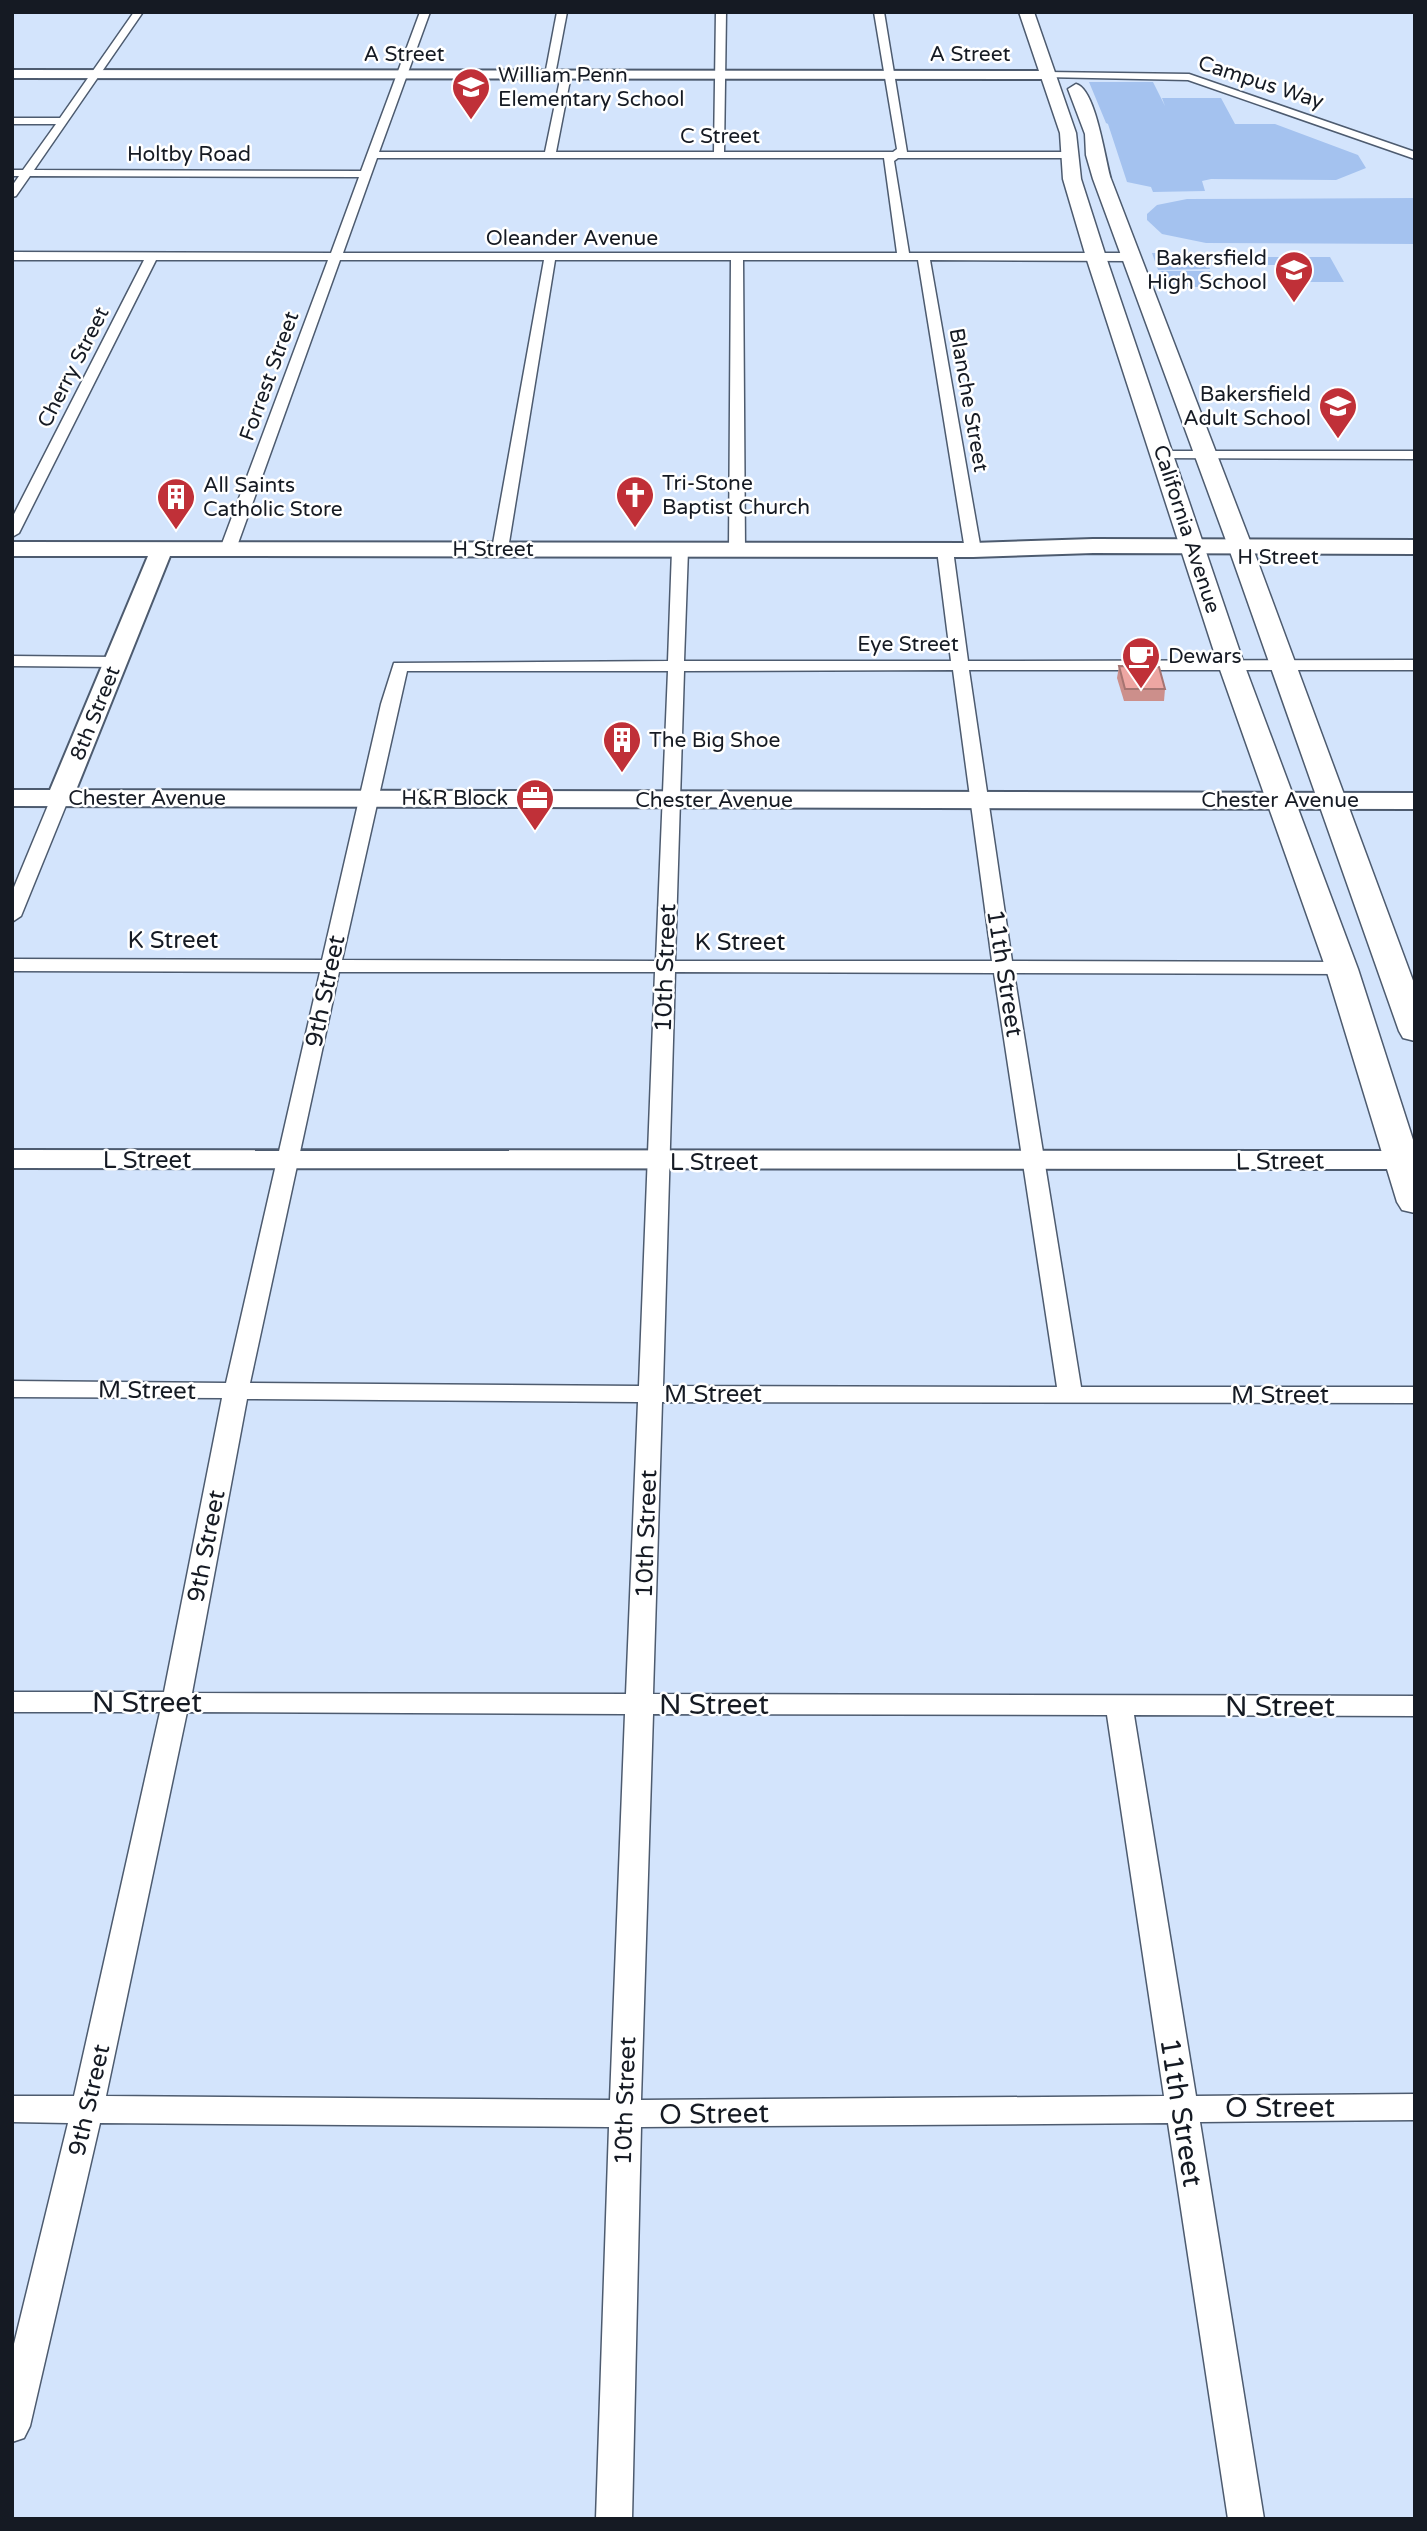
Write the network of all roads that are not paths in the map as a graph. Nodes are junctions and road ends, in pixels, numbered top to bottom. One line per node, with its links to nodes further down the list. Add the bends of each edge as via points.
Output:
1 (139, 12): 9 (street)
2 (425, 12): 10 (street, Forrest Street)
3 (562, 12): 11 (street)
4 (721, 12): 13 (street)
5 (879, 12): 14 (street)
6 (1026, 12): 15 (main road, California Avenue)
7 (1068, 68): 15 (street, Campus Way); 23 (street, Campus Way, via 1189,77); 36 (main road, California Avenue, via 1094,134 1102,179)
8 (12, 74): 9 (street, A Street)
9 (96, 74): 10 (street, A Street); 17 (street)
10 (402, 75): 11 (street, A Street); 18 (street, Forrest Street)
11 (550, 75): 12 (street, A Street)
12 (566, 75): 13 (street, A Street); 19 (street)
13 (720, 75): 14 (street, A Street); 20 (street)
14 (890, 75): 15 (street, A Street); 21 (street, via 903,150)
15 (1047, 75): 22 (main road, California Avenue, via 1068,133)
16 (12, 121): 17 (street)
17 (63, 121): 25 (street)
18 (372, 155): 19 (street, C Street); 26 (street, Forrest Street)
19 (551, 155): 20 (street, C Street)
20 (719, 155): 21 (street, C Street)
21 (895, 155): 22 (street, C Street); 33 (street, via 888,160)
22 (1068, 155): 35 (main road, California Avenue)
23 (1415, 156)
24 (12, 173): 25 (street, Holtby Road)
25 (27, 173): 26 (street, Holtby Road); 27 (street)
26 (365, 174): 30 (street, Forrest Street)
27 (12, 194)
28 (12, 256): 29 (street, Oleander Avenue)
29 (152, 256): 30 (street, Oleander Avenue); 42 (street, Cherry Street)
30 (335, 257): 31 (street, Oleander Avenue); 46 (street, Forrest Street)
31 (550, 257): 32 (street, Oleander Avenue); 47 (street)
32 (737, 257): 33 (street, Oleander Avenue); 49 (street)
33 (904, 257): 34 (street, Oleander Avenue)
34 (923, 257): 35 (street, Oleander Avenue); 51 (street, Blanche Street)
35 (1096, 257): 36 (street, Oleander Avenue); 37 (main road, California Avenue)
36 (1131, 257): 38 (main road, California Avenue)
37 (1162, 455): 38 (street); 52 (main road, California Avenue)
38 (1205, 455): 40 (street); 53 (main road, California Avenue)
39 (1415, 455): 40 (street)
40 (1343, 456): 41 (street)
41 (1415, 461)
42 (12, 533)
43 (1415, 547): 53 (street, H Street)
44 (12, 549): 45 (street, H Street)
45 (162, 549): 46 (street, H Street); 56 (street, 8th Street)
46 (228, 549): 47 (street, H Street)
47 (500, 549): 48 (street, H Street)
48 (680, 550): 49 (street, H Street); 57 (street, 10th Street)
49 (737, 550): 50 (street, H Street)
50 (945, 550): 51 (street, H Street); 59 (street, 11th Street)
51 (973, 550): 52 (street, H Street, via 1051,555)
52 (1194, 551): 53 (street, H Street); 58 (main road, California Avenue)
53 (1241, 551): 54 (street, H Street); 60 (main road, California Avenue)
54 (1415, 557)
55 (12, 661): 56 (street)
56 (116, 662): 64 (street, 8th Street)
57 (675, 664): 59 (street, Eye Street); 62 (street, Eye Street); 66 (street, 10th Street)
58 (1231, 664): 59 (street, Eye Street); 60 (street, Eye Street); 68 (main road, California Avenue)
59 (961, 665): 67 (street, 11th Street)
60 (1282, 665): 61 (street, Eye Street); 69 (main road, California Avenue)
61 (1415, 665)
62 (400, 666): 65 (street, 9th Street)
63 (12, 798): 64 (street, Chester Avenue)
64 (61, 798): 65 (street, Chester Avenue); 71 (street, 8th Street)
65 (368, 799): 66 (street, Chester Avenue); 73 (street, 9th Street)
66 (671, 799): 67 (street, Chester Avenue); 74 (street, 10th Street)
67 (978, 800): 68 (street, Chester Avenue); 75 (street, 11th Street)
68 (1281, 800): 69 (street, Chester Avenue); 76 (main road, California Avenue)
69 (1329, 800): 70 (street, Chester Avenue); 77 (main road, California Avenue)
70 (1415, 801)
71 (12, 916)
72 (12, 964): 73 (street, K Street)
73 (331, 965): 74 (street, K Street); 80 (street, 9th Street)
74 (665, 966): 75 (street, K Street); 83 (street, 10th Street)
75 (1004, 967): 76 (street, K Street); 82 (street, 11th Street)
76 (1342, 968): 81 (main road, California Avenue)
77 (1403, 968): 78 (main road, California Avenue)
78 (1415, 1031)
79 (12, 1159): 80 (street, L Street)
80 (288, 1160): 83 (street, L Street); 86 (street, 9th Street)
81 (1408, 1160): 82 (street, L Street); 84 (main road, California Avenue)
82 (1033, 1161): 83 (street, L Street); 88 (street, 11th Street)
83 (658, 1162): 87 (street, 10th Street)
84 (1415, 1202)
85 (12, 1389): 86 (street, M Street)
86 (236, 1391): 87 (street, M Street); 91 (street, 9th Street)
87 (651, 1394): 88 (street, M Street); 92 (street, 10th Street)
88 (1070, 1395): 89 (street, M Street)
89 (1415, 1395)
90 (12, 1702): 91 (street, N Street)
91 (176, 1702): 92 (street, N Street); 98 (street, 9th Street)
92 (640, 1704): 93 (street, N Street); 99 (street, 10th Street)
93 (1119, 1705): 94 (street, N Street); 96 (street, 11th Street)
94 (1415, 1706)
95 (1415, 2106): 96 (street, O Street)
96 (1181, 2107): 99 (street, O Street); 102 (street, 11th Street)
97 (12, 2109): 98 (street, O Street)
98 (88, 2109): 99 (street, O Street); 100 (street, 9th Street)
99 (625, 2114): 101 (street, 10th Street)
100 (12, 2426)
101 (614, 2519)
102 (1246, 2519)

